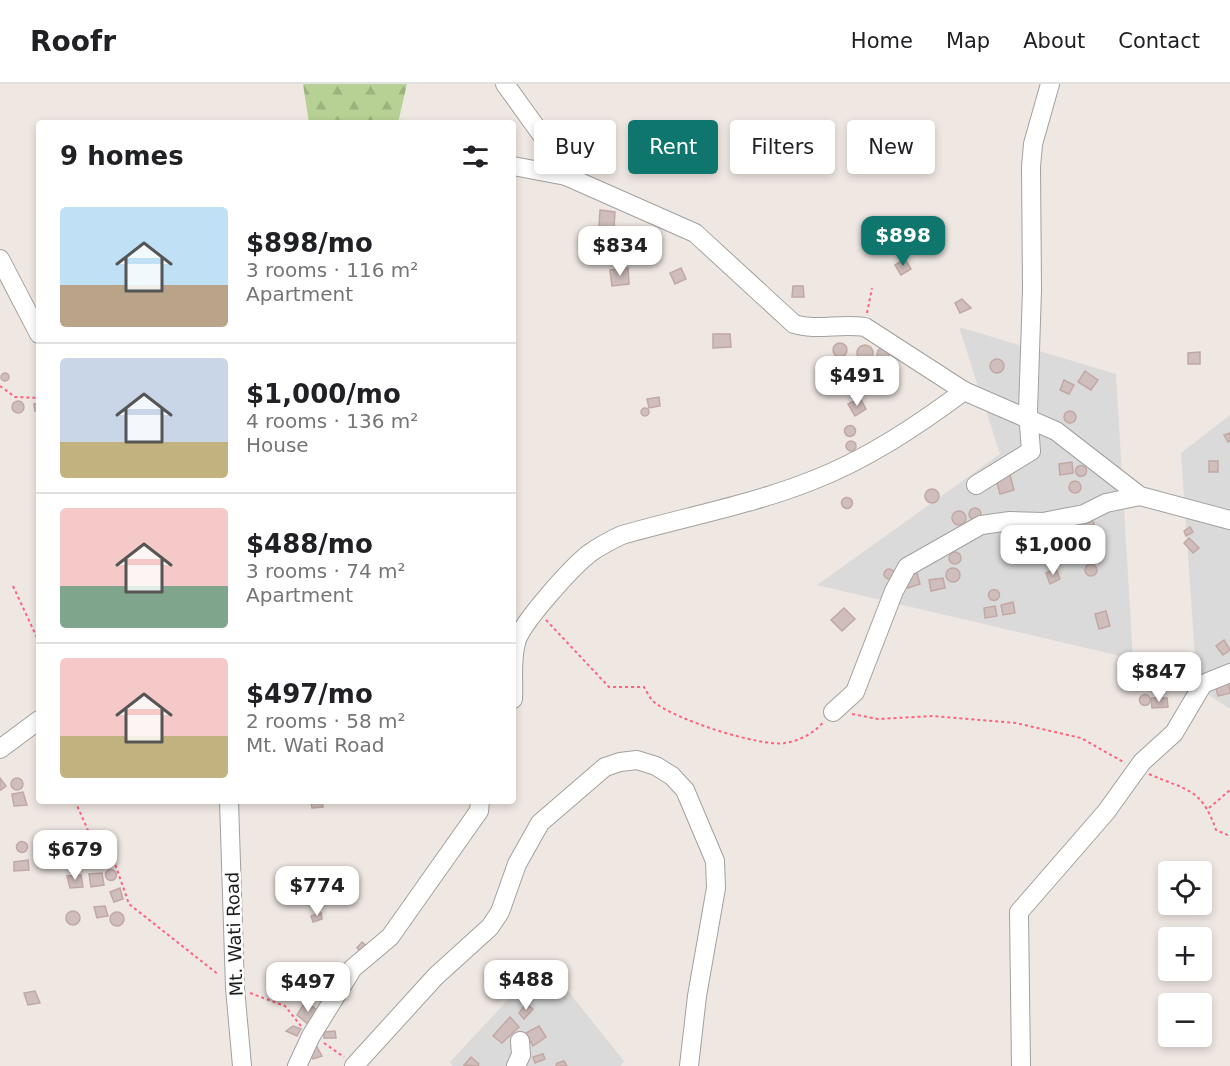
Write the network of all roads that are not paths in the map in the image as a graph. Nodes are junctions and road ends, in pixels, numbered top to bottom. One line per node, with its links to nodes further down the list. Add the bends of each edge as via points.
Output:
1 (505, 84): 4 (street)
2 (1050, 84): 8 (street, via 1030,167)
3 (516, 167): 4 (street)
4 (566, 176): 7 (street, via 695,233 794,324 805,328 865,327)
5 (0, 259): 6 (street)
6 (36, 328)
7 (964, 391): 8 (street); 12 (street, via 872,452 812,481 604,543 587,555 522,626)
8 (1030, 419): 9 (street, via 1031,451); 10 (street, via 1056,432)
9 (976, 485)
10 (1140, 496): 11 (street); 14 (street, via 1043,522 981,525 907,567 855,692)
11 (1230, 520)
12 (516, 642)
13 (1230, 673): 25 (street, via 1203,684 1174,733 1136,769 1106,812 1019,912)
14 (833, 712)
15 (36, 722): 16 (street)
16 (0, 749)
17 (230, 804): 20 (street, Mt. Wati Road, via 235,988)
18 (480, 804): 21 (street, via 479,811 390,937 353,968)
19 (520, 1041): 23 (street, via 521,1055)
20 (242, 1066)
21 (297, 1066)
22 (355, 1066): 24 (street, via 436,976 490,927 540,823 605,767 637,760 664,771 685,790 715,861 716,888)
23 (516, 1066)
24 (689, 1066)
25 (1021, 1066)

